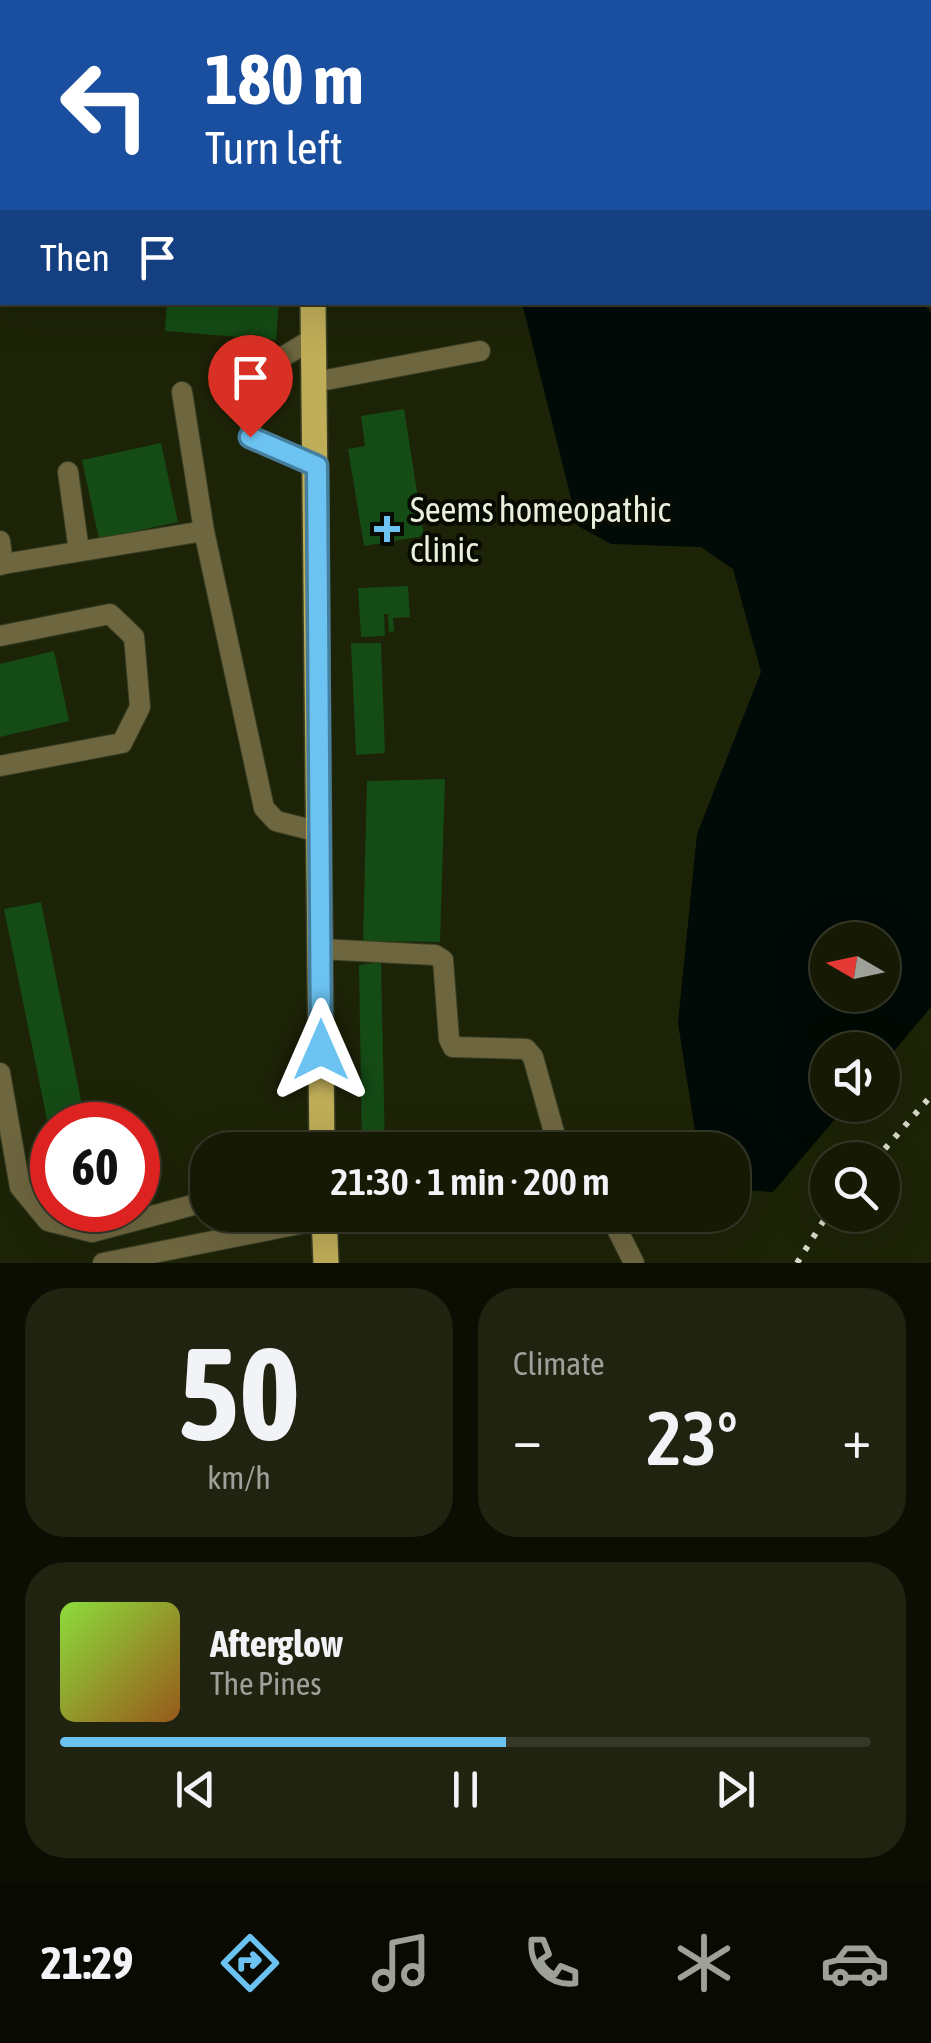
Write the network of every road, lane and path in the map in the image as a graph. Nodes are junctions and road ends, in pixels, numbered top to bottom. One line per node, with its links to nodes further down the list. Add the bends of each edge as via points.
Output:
1 (313, 305): 2 (main road)
2 (314, 338): 4 (main road); 6 (street, via 253,375 250,437)
3 (480, 351): 4 (street)
4 (315, 382): 6 (main road)
5 (182, 392): 8 (street)
6 (317, 466): 14 (main road)
7 (68, 472): 10 (street)
8 (204, 531): 10 (street); 14 (street, via 264,808 276,820)
9 (0, 540): 11 (street)
10 (79, 551): 11 (street)
11 (2, 564)
12 (0, 636): 13 (street, via 110,614 134,638 140,708 122,743)
13 (0, 766)
14 (320, 832): 15 (main road)
15 (320, 949): 17 (main road); 18 (street, via 443,960 453,1047 526,1049 534,1057)
16 (0, 1073): 19 (street, via 20,1187 48,1221 92,1232)
17 (322, 1132)
18 (554, 1132)
19 (190, 1206)
20 (252, 1232): 23 (street)
21 (325, 1232): 24 (main road)
22 (618, 1232): 25 (street)
23 (102, 1263)
24 (326, 1263)
25 (634, 1263)

